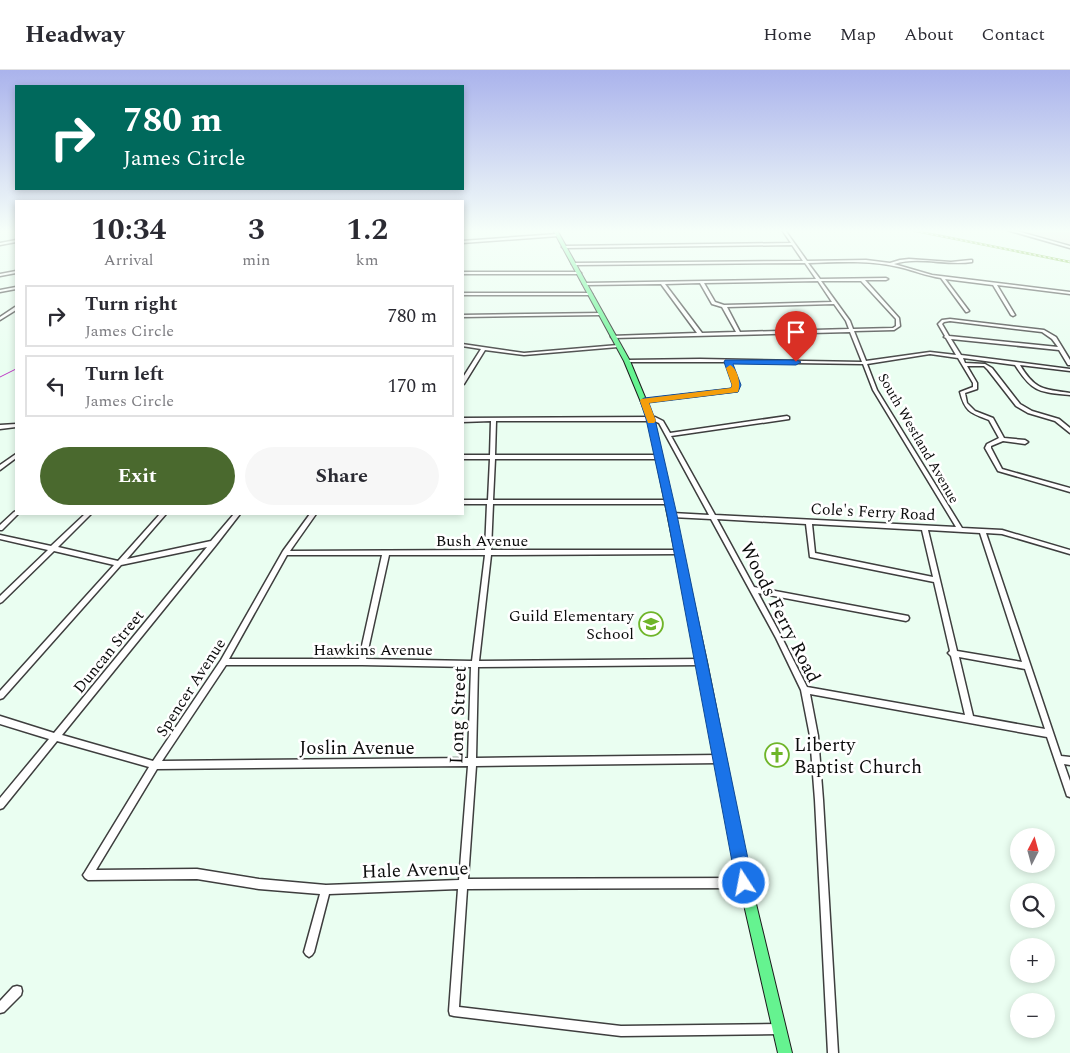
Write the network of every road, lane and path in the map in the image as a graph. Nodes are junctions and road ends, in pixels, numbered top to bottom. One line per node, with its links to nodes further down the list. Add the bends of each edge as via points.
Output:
1 (580, 276): 11 (main road)
2 (815, 276): 6 (street, South Westland Avenue)
3 (934, 276): 4 (street)
4 (942, 277): 10 (street); 20 (street)
5 (886, 279): 7 (street)
6 (818, 280): 7 (street); 9 (street); 17 (street, South Westland Avenue)
7 (862, 280): 25 (street, via 898,319 898,326 894,329)
8 (662, 282): 9 (street); 11 (street); 27 (street)
9 (701, 282): 18 (street, via 712,303)
10 (994, 283): 14 (street); 22 (street)
11 (585, 284): 16 (main road)
12 (15, 288): 13 (street)
13 (0, 291)
14 (1070, 293)
15 (464, 294): 16 (street)
16 (590, 294): 21 (main road)
17 (836, 303): 18 (street); 25 (street, South Westland Avenue)
18 (724, 306): 26 (street)
19 (15, 309): 24 (street)
20 (966, 311)
21 (601, 314): 23 (street); 29 (main road)
22 (1013, 314)
23 (464, 316)
24 (0, 318)
25 (852, 330): 26 (street); 36 (street, South Westland Avenue)
26 (738, 333): 27 (street)
27 (700, 334): 29 (street)
28 (946, 337): 32 (street); 32 (street, via 940,324 950,320 1034,329 1050,334); 33 (street)
29 (616, 341): 31 (street, via 524,354); 34 (main road)
30 (464, 345): 31 (street)
31 (483, 348): 41 (street)
32 (1061, 350): 39 (street)
33 (959, 357): 36 (street, via 924,354); 37 (street); 38 (street)
34 (627, 361): 35 (street); 43 (main road)
35 (728, 362): 36 (street); 43 (street, via 735,390)
36 (864, 363): 73 (street, South Westland Avenue, via 880,398)
37 (963, 364): 50 (street, via 985,365 1018,405 1057,420); 52 (street, via 975,383 975,388 962,392 966,403 973,412 991,419)
38 (1017, 364): 40 (street); 42 (street, via 1032,386)
39 (1070, 364)
40 (1070, 370)
41 (464, 381)
42 (1070, 394)
43 (644, 401): 45 (main road)
44 (788, 418): 51 (street)
45 (651, 419): 47 (street); 51 (street, Woods Ferry Road, via 661,422); 57 (main road)
46 (464, 420): 47 (street)
47 (494, 420): 56 (street, Long Street)
48 (15, 426): 49 (street)
49 (0, 427)
50 (1070, 431)
51 (668, 435): 69 (street, Woods Ferry Road)
52 (1002, 439): 53 (street); 59 (street, via 988,448 1000,470)
53 (1025, 442)
54 (15, 457): 58 (street)
55 (464, 457): 56 (street)
56 (491, 457): 57 (street); 61 (street, Long Street)
57 (659, 457): 62 (main road)
58 (0, 468)
59 (1070, 490)
60 (464, 502): 61 (street)
61 (491, 502): 62 (street); 82 (street, Long Street)
62 (669, 502): 68 (main road)
63 (15, 514): 71 (street)
64 (87, 515): 77 (street)
65 (162, 515): 83 (street)
66 (236, 515): 76 (street, Duncan Street)
67 (312, 515): 80 (street, Spencer Avenue)
68 (672, 515): 69 (street, Cole's Ferry Road); 78 (main road)
69 (714, 517): 70 (street, Cole's Ferry Road); 85 (street, Woods Ferry Road)
70 (809, 522): 72 (street, Cole's Ferry Road); 84 (street, via 812,555)
71 (0, 528)
72 (924, 528): 73 (street, Cole's Ferry Road); 84 (street)
73 (960, 529): 74 (street, Cole's Ferry Road)
74 (982, 531): 79 (street, Cole's Ferry Road, via 1016,535); 93 (street)
75 (0, 536): 77 (street)
76 (214, 543): 83 (street); 99 (street, Duncan Street)
77 (52, 548): 83 (street); 86 (street)
78 (679, 552): 82 (street, Bush Avenue); 91 (main road)
79 (1070, 552)
80 (285, 553): 81 (street, Bush Avenue); 89 (street, Spencer Avenue)
81 (386, 553): 82 (street, Bush Avenue); 90 (street)
82 (488, 554): 92 (street, Long Street)
83 (118, 563): 95 (street)
84 (937, 580): 88 (street)
85 (752, 589): 87 (street); 94 (street, Woods Ferry Road)
86 (0, 600)
87 (906, 618)
88 (952, 653): 93 (street); 96 (street)
89 (224, 662): 90 (street, Hawkins Avenue); 104 (street, Spencer Avenue)
90 (362, 662): 92 (street, Hawkins Avenue)
91 (702, 662): 92 (street, Hawkins Avenue); 100 (main road)
92 (475, 664): 103 (street, Long Street)
93 (1027, 666): 98 (street)
94 (805, 690): 96 (street); 116 (street, Woods Ferry Road, via 814,736 819,800)
95 (0, 696)
96 (970, 719): 98 (street)
97 (0, 720): 99 (street, Joslin Avenue)
98 (1051, 734): 101 (street)
99 (55, 737): 104 (street, Joslin Avenue); 106 (street, Duncan Street)
100 (720, 759): 103 (street, Joslin Avenue); 108 (main road)
101 (1058, 759): 102 (street); 105 (street)
102 (1070, 761)
103 (472, 762): 104 (street, Joslin Avenue); 109 (street, Long Street)
104 (155, 765): 107 (street, Spencer Avenue)
105 (1070, 793)
106 (0, 805)
107 (88, 874): 110 (street, Hale Avenue, via 197,874)
108 (744, 883): 109 (street, Hale Avenue); 114 (main road)
109 (462, 884): 110 (street, Hale Avenue); 114 (street, Long Street, via 454,1011 621,1031)
110 (326, 890): 111 (street)
111 (309, 952)
112 (17, 991): 113 (street)
113 (0, 1008)
114 (780, 1029): 115 (main road)
115 (785, 1053)
116 (833, 1053)

